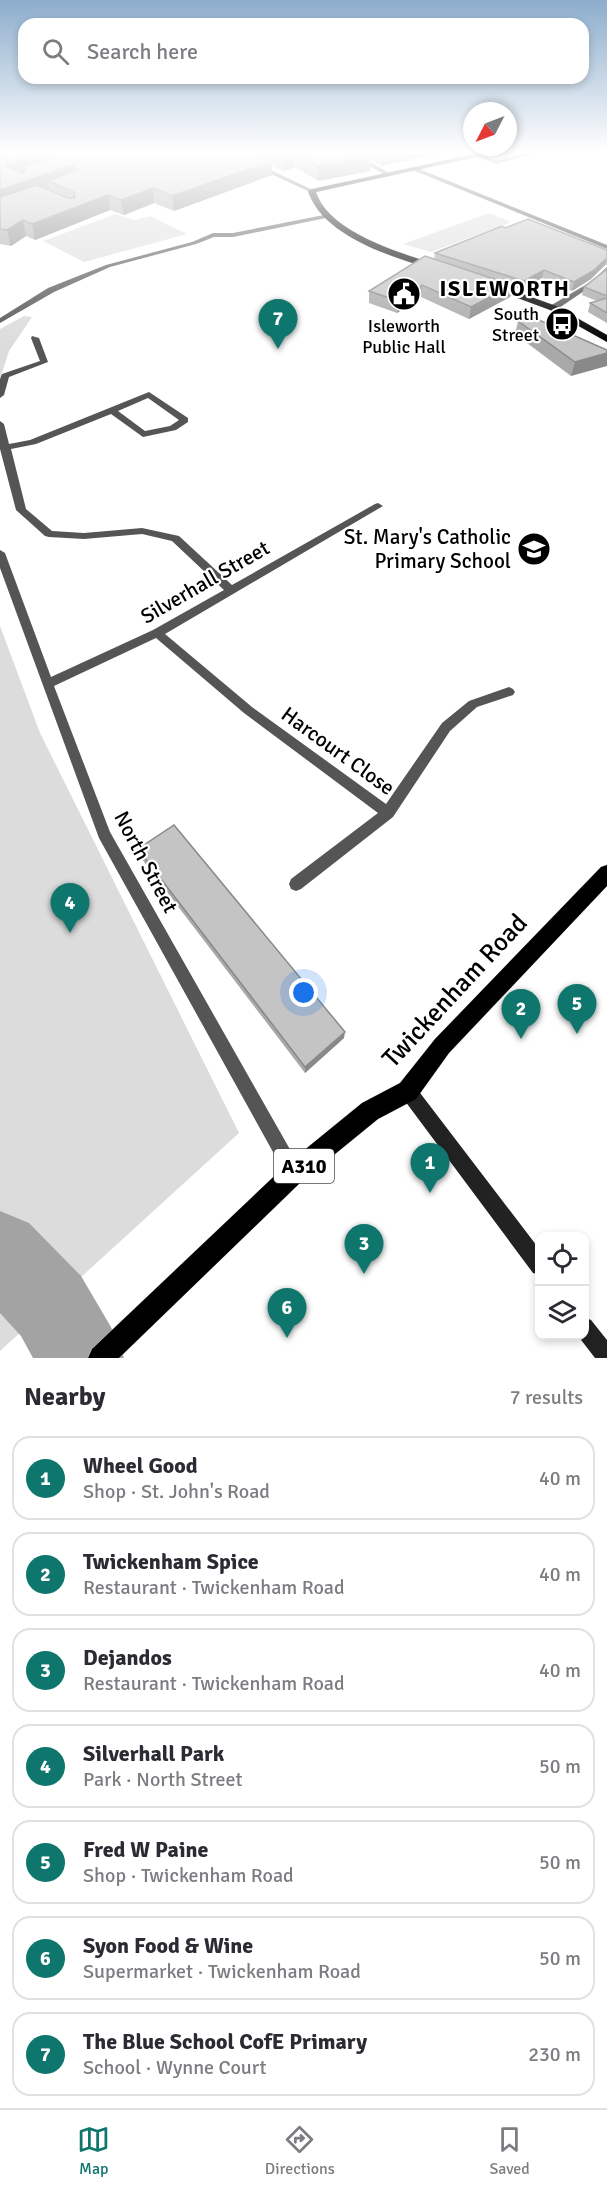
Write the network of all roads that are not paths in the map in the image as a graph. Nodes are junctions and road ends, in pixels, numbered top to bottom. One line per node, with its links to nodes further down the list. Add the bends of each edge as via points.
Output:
1 (326, 216): 10 (street, via 228,236 213,235 108,266 54,288)
2 (328, 216): 6 (main road, via 354,237 376,248)
3 (531, 216): 4 (street)
4 (607, 247)
5 (607, 269): 8 (street)
6 (447, 271)
7 (487, 284): 8 (main road)
8 (553, 308): 13 (main road)
9 (0, 311): 10 (street)
10 (12, 312): 11 (street)
11 (0, 321)
12 (35, 338): 14 (street, via 44,362 5,376)
13 (607, 339)
14 (0, 395)
15 (113, 411): 15 (street, via 149,395 184,420 173,428 143,434); 17 (street, via 33,442)
16 (0, 424): 17 (street)
17 (4, 448): 20 (street, via 21,510 49,534 84,536 141,531 175,538)
18 (378, 506): 20 (street, Silverhall Street)
19 (0, 553): 22 (street, North Street)
20 (231, 590): 21 (street, Silverhall Street)
21 (157, 633): 22 (street, Silverhall Street); 24 (street, Harcourt Close, via 248,710)
22 (47, 684): 28 (street, North Street, via 104,834)
23 (510, 692): 24 (street, Harcourt Close, via 472,704 446,727)
24 (388, 813): 26 (street)
25 (607, 873): 27 (main road, Twickenham Road / A310, via 442,1046)
26 (296, 884)
27 (408, 1091): 28 (main road, Twickenham Road / A310, via 370,1111); 29 (main road)
28 (294, 1173): 32 (main road, Twickenham Road / A310)
29 (535, 1259)
30 (589, 1332): 31 (main road)
31 (607, 1357)
32 (101, 1358)

